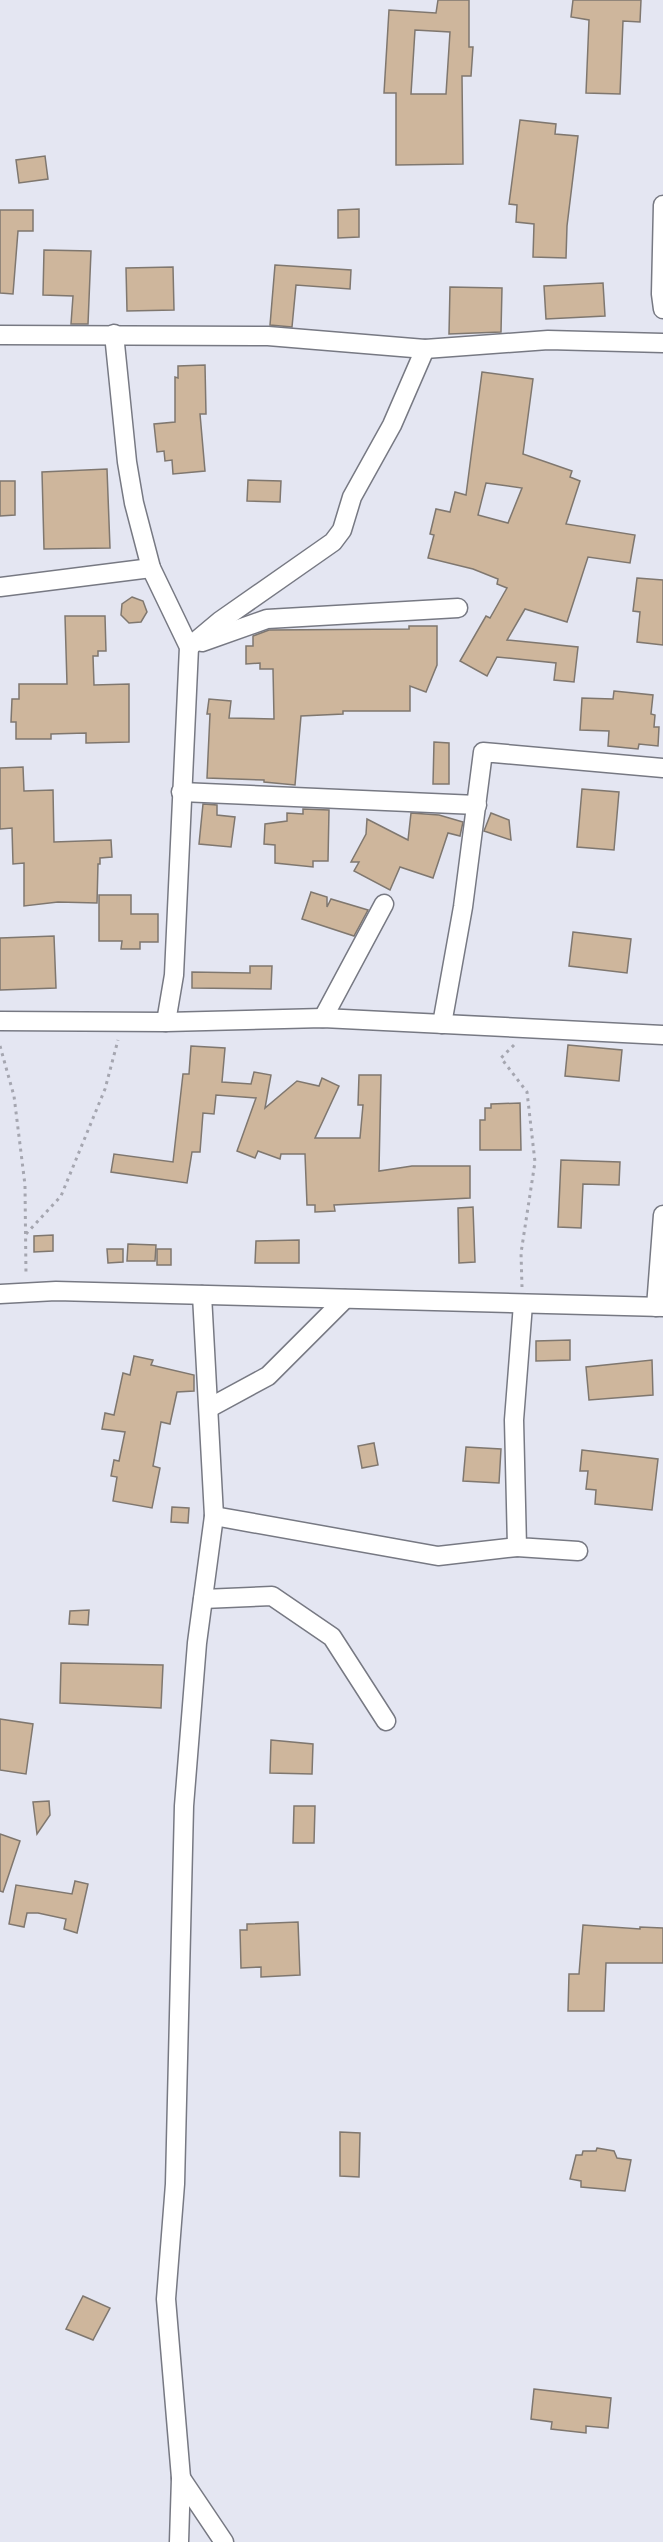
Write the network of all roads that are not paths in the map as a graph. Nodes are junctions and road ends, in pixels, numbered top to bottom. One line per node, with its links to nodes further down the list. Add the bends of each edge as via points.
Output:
1 (663, 205): 2 (street)
2 (663, 309)
3 (114, 334): 4 (street); 6 (street, via 268,336); 7 (street, via 127,462)
4 (0, 335)
5 (663, 343): 6 (street, via 548,340)
6 (425, 349): 10 (street, via 333,542)
7 (151, 568): 8 (street); 10 (street)
8 (0, 587)
9 (458, 608): 10 (street, via 267,620)
10 (189, 647): 12 (street)
11 (663, 768): 13 (street, via 483,752)
12 (181, 792): 13 (street); 17 (street, via 174,975)
13 (477, 805): 18 (street, via 464,907)
14 (384, 904): 15 (street)
15 (322, 1018): 17 (street); 18 (street)
16 (0, 1021): 17 (street)
17 (166, 1022)
18 (442, 1024): 19 (street)
19 (663, 1035)
20 (663, 1215): 25 (street)
21 (0, 1294): 22 (street)
22 (202, 1295): 23 (street); 26 (street)
23 (345, 1299): 24 (street); 26 (street, via 268,1376)
24 (523, 1304): 25 (street); 28 (street, via 514,1420)
25 (659, 1307)
26 (209, 1408): 27 (street)
27 (214, 1516): 28 (street, via 438,1556); 30 (street)
28 (517, 1546): 29 (street)
29 (578, 1551)
30 (203, 1599): 31 (street, via 272,1596 332,1637); 32 (street, via 184,1806 175,2184 166,2299)
31 (386, 1721)
32 (181, 2478): 33 (street); 34 (street)
33 (179, 2542)
34 (224, 2542)

